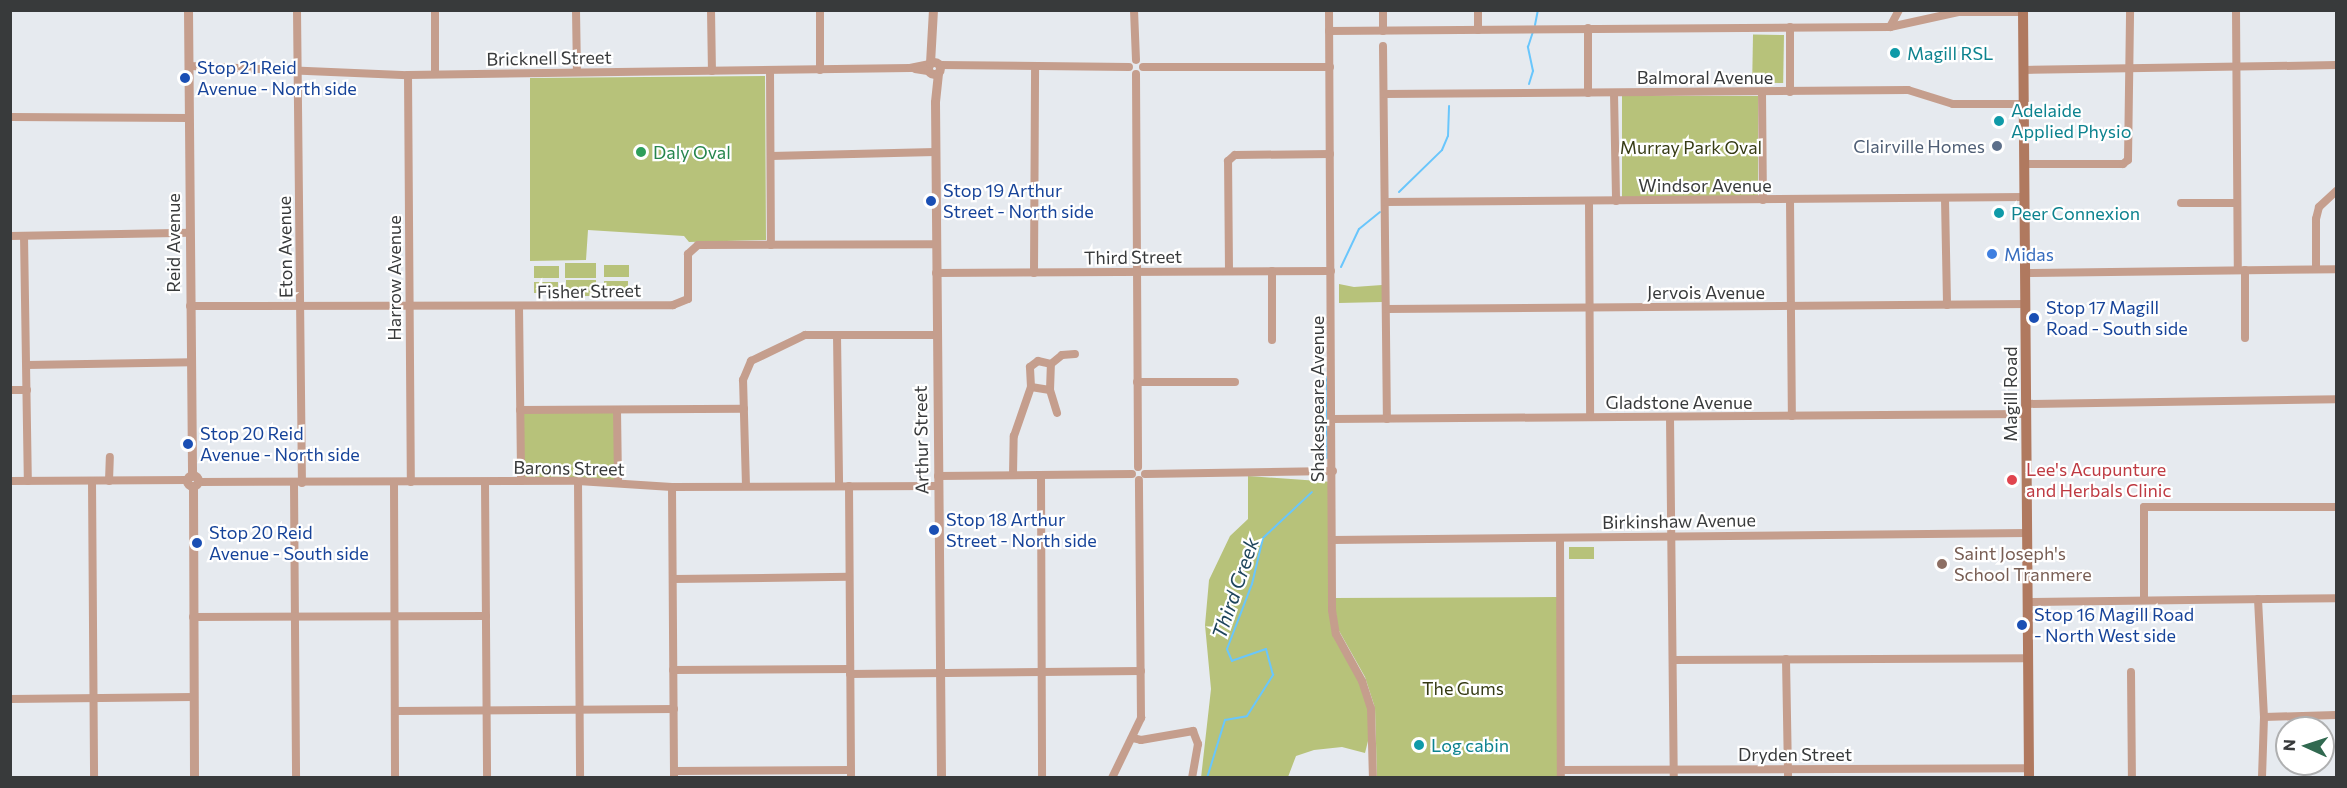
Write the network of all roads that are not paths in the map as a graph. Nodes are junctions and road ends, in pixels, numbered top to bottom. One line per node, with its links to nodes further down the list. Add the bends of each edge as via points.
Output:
1 (188, 10): 26 (street, Reid Avenue)
2 (297, 10): 37 (street, Eton Avenue)
3 (435, 10): 40 (street)
4 (576, 10): 39 (street)
5 (711, 10): 38 (street)
6 (820, 10): 34 (street)
7 (933, 10): 30 (street, Arthur Street)
8 (1134, 10): 24 (street)
9 (1329, 10): 22 (street, Shakespeare Avenue)
10 (1383, 10): 20 (street)
11 (1478, 10): 21 (street)
12 (1900, 10): 16 (street); 18 (street)
13 (2130, 10): 28 (street)
14 (2236, 10): 29 (street)
15 (2023, 11): 16 (street, via 1958,12); 36 (main road, Magill Road)
16 (1913, 24): 18 (street)
17 (1790, 27): 18 (street); 19 (street); 44 (street)
18 (1890, 27)
19 (1588, 28): 21 (street); 45 (street)
20 (1383, 30): 21 (street); 22 (street)
21 (1478, 30)
22 (1329, 31): 27 (street, Shakespeare Avenue)
23 (1383, 46): 47 (street)
24 (1136, 60): 32 (street); 33 (street)
25 (2337, 65): 29 (street)
26 (189, 66): 37 (street, Bricknell Street); 50 (street, Reid Avenue)
27 (1330, 67): 33 (street); 52 (street, Shakespeare Avenue)
28 (2131, 67): 29 (street); 36 (street); 54 (street, via 2128,160 2122,164)
29 (2237, 67): 64 (street)
30 (934, 68): 31 (street, Bricknell Street); 34 (street, Bricknell Street); 51 (street, Arthur Street)
31 (1035, 68): 32 (street, Bricknell Street); 78 (street)
32 (1129, 68): 41 (street)
33 (1143, 68): 41 (street)
34 (820, 69): 35 (street, Bricknell Street)
35 (770, 70): 38 (street, Bricknell Street); 53 (street)
36 (2024, 70): 48 (main road, Magill Road)
37 (298, 71): 42 (street, Bricknell Street); 83 (street, Eton Avenue)
38 (712, 71): 39 (street, Bricknell Street)
39 (577, 72): 40 (street, Bricknell Street)
40 (435, 74): 42 (street, Bricknell Street)
41 (1136, 74): 76 (street)
42 (408, 75): 84 (street, Harrow Avenue)
43 (1762, 92): 44 (street, Balmoral Avenue); 46 (street, Balmoral Avenue); 58 (street)
44 (1790, 92): 48 (street, Balmoral Avenue, via 1908,90 1953,104)
45 (1588, 93): 46 (street, Balmoral Avenue); 47 (street, Balmoral Avenue)
46 (1614, 93): 61 (street)
47 (1384, 94): 62 (street)
48 (2024, 104): 54 (main road, Magill Road)
49 (10, 117): 50 (street)
50 (189, 118): 65 (street, Reid Avenue)
51 (935, 152): 53 (street); 68 (street, Arthur Street)
52 (1330, 154): 73 (street, via 1235,155 1228,161); 75 (street, Shakespeare Avenue)
53 (771, 156): 69 (street)
54 (2024, 164): 56 (main road, Magill Road)
55 (2337, 191): 71 (street, via 2319,207)
56 (2025, 197): 57 (street, Windsor Avenue); 79 (main road, Magill Road)
57 (1945, 199): 59 (street, Windsor Avenue); 81 (street)
58 (1763, 200): 59 (street, Windsor Avenue); 61 (street, Windsor Avenue)
59 (1790, 200): 86 (street)
60 (1589, 201): 61 (street, Windsor Avenue); 62 (street, Windsor Avenue); 87 (street)
61 (1616, 201)
62 (1385, 202): 88 (street)
63 (2181, 203): 64 (street)
64 (2237, 203): 70 (street)
65 (190, 233): 67 (street); 82 (street, Reid Avenue)
66 (10, 236): 67 (street)
67 (24, 236): 96 (street)
68 (936, 244): 69 (street, Fisher Street); 77 (street, Arthur Street)
69 (771, 245): 85 (street, Fisher Street, via 694,246 688,254 688,299 680,304)
70 (2242, 269): 71 (street); 79 (street); 91 (street)
71 (2316, 269): 72 (street)
72 (2337, 269)
73 (1229, 271): 74 (street, Third Street); 76 (street, Third Street)
74 (1272, 271): 75 (street, Third Street); 92 (street)
75 (1331, 271): 112 (street, Shakespeare Avenue)
76 (1136, 272): 78 (street, Third Street); 97 (street)
77 (936, 273): 78 (street, Third Street); 90 (street, Arthur Street)
78 (1034, 273)
79 (2025, 273): 80 (main road, Magill Road)
80 (2026, 304): 81 (street, Jervois Avenue); 105 (main road, Magill Road)
81 (1947, 305): 86 (street, Jervois Avenue)
82 (190, 306): 83 (street, Fisher Street); 94 (street, Reid Avenue)
83 (300, 306): 84 (street, Fisher Street); 131 (street, Eton Avenue)
84 (410, 306): 85 (street, Fisher Street); 129 (street, Harrow Avenue)
85 (519, 307): 106 (street)
86 (1791, 307): 87 (street, Jervois Avenue); 109 (street)
87 (1590, 308): 88 (street, Jervois Avenue); 110 (street)
88 (1386, 309): 113 (street)
89 (837, 335): 90 (street); 104 (street, via 797,337 751,361 745,371); 134 (street)
90 (936, 335): 127 (street, Arthur Street)
91 (2245, 338)
92 (1272, 340)
93 (1076, 354): 95 (street, via 1062,355)
94 (191, 362): 96 (street); 124 (street, Reid Avenue)
95 (1051, 364): 99 (street, via 1031,364); 102 (street)
96 (27, 365): 101 (street)
97 (1137, 382): 98 (street); 115 (street)
98 (1234, 382)
99 (1031, 387): 102 (street); 117 (street, via 1014,436)
100 (10, 390): 101 (street)
101 (27, 390): 121 (street)
102 (1050, 390): 108 (street)
103 (2337, 399): 105 (street, Gladstone Avenue)
104 (744, 409): 107 (street); 133 (street)
105 (2026, 409): 109 (street, Gladstone Avenue); 138 (main road, Magill Road)
106 (520, 410): 107 (street); 125 (street)
107 (617, 410): 132 (street)
108 (1058, 413)
109 (1792, 416): 111 (street, Gladstone Avenue)
110 (1590, 417): 111 (street, Gladstone Avenue); 113 (street, Gladstone Avenue)
111 (1670, 417): 139 (street)
112 (1332, 419): 113 (street, Gladstone Avenue); 116 (street, Shakespeare Avenue)
113 (1387, 419)
114 (110, 457): 123 (street)
115 (1135, 470): 118 (street, Barons Street); 119 (street)
116 (1333, 471): 119 (street); 141 (street, Shakespeare Avenue)
117 (1013, 475): 118 (street, Barons Street); 127 (street, Barons Street)
118 (1041, 475): 160 (street)
119 (1142, 477): 156 (street)
120 (10, 481): 121 (street, Barons Street)
121 (28, 481): 122 (street, Barons Street)
122 (92, 481): 123 (street, Barons Street); 163 (street)
123 (109, 481): 124 (street, Barons Street)
124 (193, 481): 131 (street, Barons Street); 151 (street, Reid Avenue)
125 (521, 481): 126 (street, Barons Street); 130 (street, Barons Street)
126 (578, 481): 132 (street, Barons Street); 165 (street)
127 (939, 481): 135 (street, Barons Street); 159 (street, Arthur Street)
128 (394, 482): 129 (street, Barons Street); 131 (street, Barons Street); 150 (street)
129 (411, 482): 130 (street, Barons Street)
130 (485, 482): 148 (street)
131 (298, 483): 149 (street, Eton Avenue)
132 (618, 483): 136 (street, Barons Street)
133 (746, 486): 134 (street, Barons Street); 136 (street, Barons Street)
134 (839, 486): 135 (street, Barons Street)
135 (849, 486): 142 (street)
136 (672, 487): 143 (street)
137 (2337, 507): 145 (street, via 2144,507)
138 (2027, 533): 139 (street, Birkinshaw Avenue); 147 (main road, Magill Road)
139 (1671, 534): 140 (street, Birkinshaw Avenue); 154 (street)
140 (1560, 538): 141 (street, Birkinshaw Avenue); 176 (street)
141 (1332, 540): 187 (street, Shakespeare Avenue, via 1334,624 1367,693 1373,720)
142 (849, 577): 143 (street); 157 (street)
143 (673, 579): 155 (street)
144 (2337, 598): 146 (street)
145 (2144, 599): 146 (street); 147 (street)
146 (2258, 599): 169 (street)
147 (2028, 602): 152 (main road, Magill Road)
148 (486, 616): 150 (street); 167 (street)
149 (295, 617): 150 (street); 151 (street); 179 (street, Eton Avenue)
150 (394, 617): 166 (street)
151 (193, 618): 161 (street, Reid Avenue)
152 (2028, 658): 153 (street); 173 (main road, Magill Road)
153 (1786, 659): 154 (street); 172 (street)
154 (1673, 660): 171 (street)
155 (673, 670): 157 (street); 164 (street)
156 (1141, 671): 160 (street); 170 (street, via 1141,718)
157 (850, 672): 159 (street); 175 (street)
158 (2132, 672): 188 (street)
159 (941, 673): 160 (street); 183 (street, Arthur Street)
160 (1041, 673): 184 (street)
161 (193, 697): 163 (street); 178 (street, Reid Avenue)
162 (10, 699): 163 (street)
163 (93, 699): 177 (street)
164 (674, 709): 165 (street); 174 (street)
165 (580, 710): 167 (street); 182 (street)
166 (395, 711): 167 (street); 180 (street)
167 (487, 711): 181 (street)
168 (2337, 715): 169 (street)
169 (2264, 717): 189 (street)
170 (1133, 738): 185 (street); 186 (street, via 1192,731 1198,744)
171 (1674, 773): 172 (street, Dryden Street); 176 (street, Dryden Street)
172 (1788, 773): 173 (street, Dryden Street)
173 (2029, 773)
174 (674, 774): 175 (street)
175 (850, 774)
176 (1561, 774)
177 (94, 777)
178 (194, 777)
179 (296, 777)
180 (395, 777)
181 (487, 777)
182 (580, 777)
183 (941, 777)
184 (1042, 777)
185 (1112, 777)
186 (1192, 777)
187 (1373, 777)
188 (2132, 777)
189 (2262, 777)

